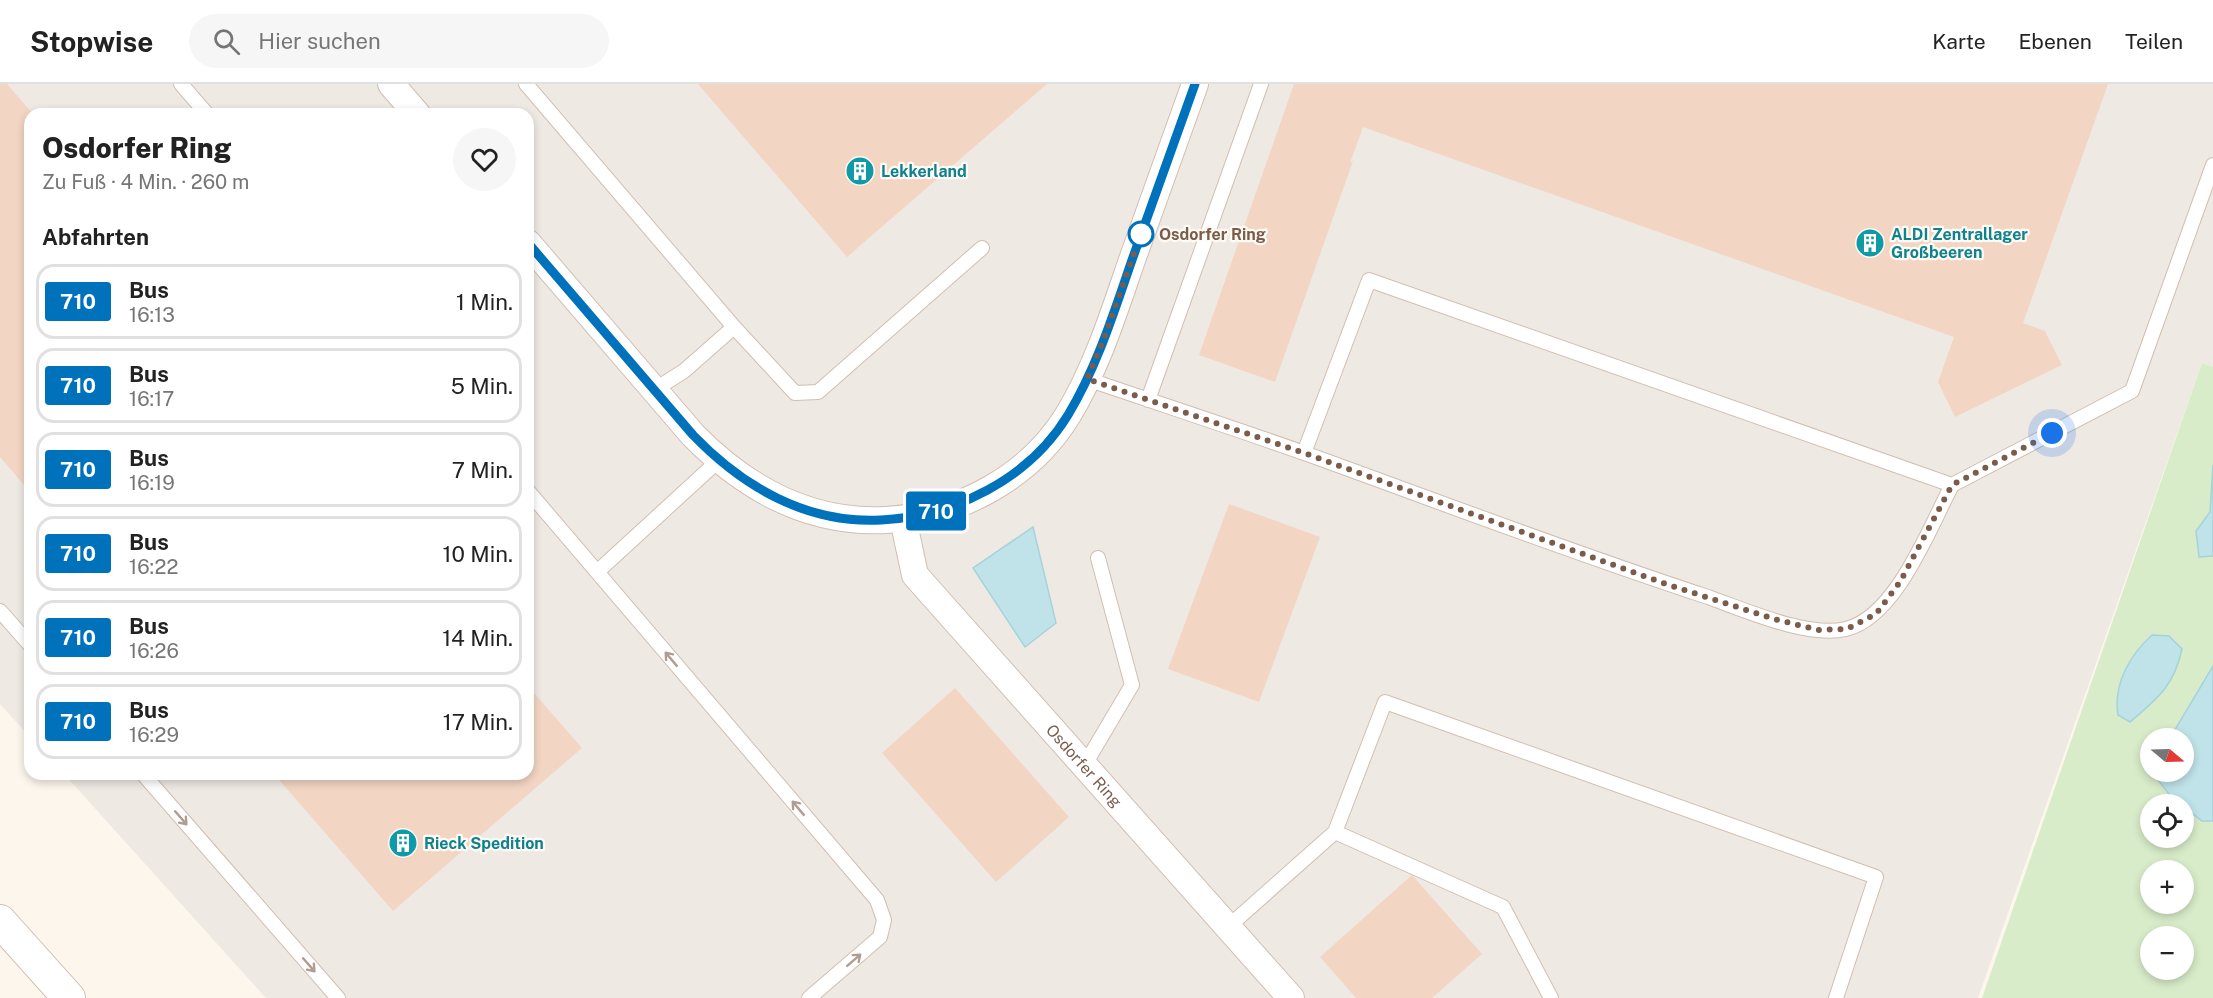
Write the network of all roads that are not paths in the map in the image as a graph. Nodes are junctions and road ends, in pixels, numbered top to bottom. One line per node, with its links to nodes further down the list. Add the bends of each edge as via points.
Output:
1 (181, 84): 6 (lane)
2 (391, 84): 7 (street)
3 (526, 84): 11 (lane)
4 (1195, 84): 12 (street)
5 (1261, 84): 14 (lane)
6 (202, 108)
7 (412, 108)
8 (2213, 165): 17 (lane, via 2132,391)
9 (982, 248): 11 (lane, via 818,392 795,393)
10 (534, 250): 13 (street)
11 (734, 327): 13 (lane, via 684,371)
12 (1087, 379): 14 (lane); 19 (street, via 1067,417 1011,477 955,506)
13 (654, 390): 16 (street)
14 (1148, 400): 15 (lane)
15 (1304, 453): 17 (lane, via 1666,584 1818,630 1847,629 1876,614 1900,582); 17 (lane, via 1369,280)
16 (718, 461): 19 (street, via 775,498 806,510 849,519); 21 (lane)
17 (1952, 485)
18 (534, 498): 21 (lane)
19 (903, 519): 24 (street, Osdorfer Ring, via 915,575)
20 (1098, 558): 24 (lane, via 1132,685)
21 (597, 572): 31 (lane, one-way to 21, via 880,937 884,920 877,900)
22 (0, 611): 23 (lane)
23 (24, 638)
24 (1084, 766): 28 (street, Osdorfer Ring)
25 (148, 780): 30 (lane, one-way to 30)
26 (1335, 832): 28 (lane); 33 (lane, via 1503,907); 34 (lane, via 1384,702 1876,877)
27 (0, 921): 29 (street)
28 (1228, 927): 32 (street, Osdorfer Ring)
29 (69, 998)
30 (338, 998)
31 (809, 998)
32 (1291, 998)
33 (1551, 998)
34 (1836, 998)

